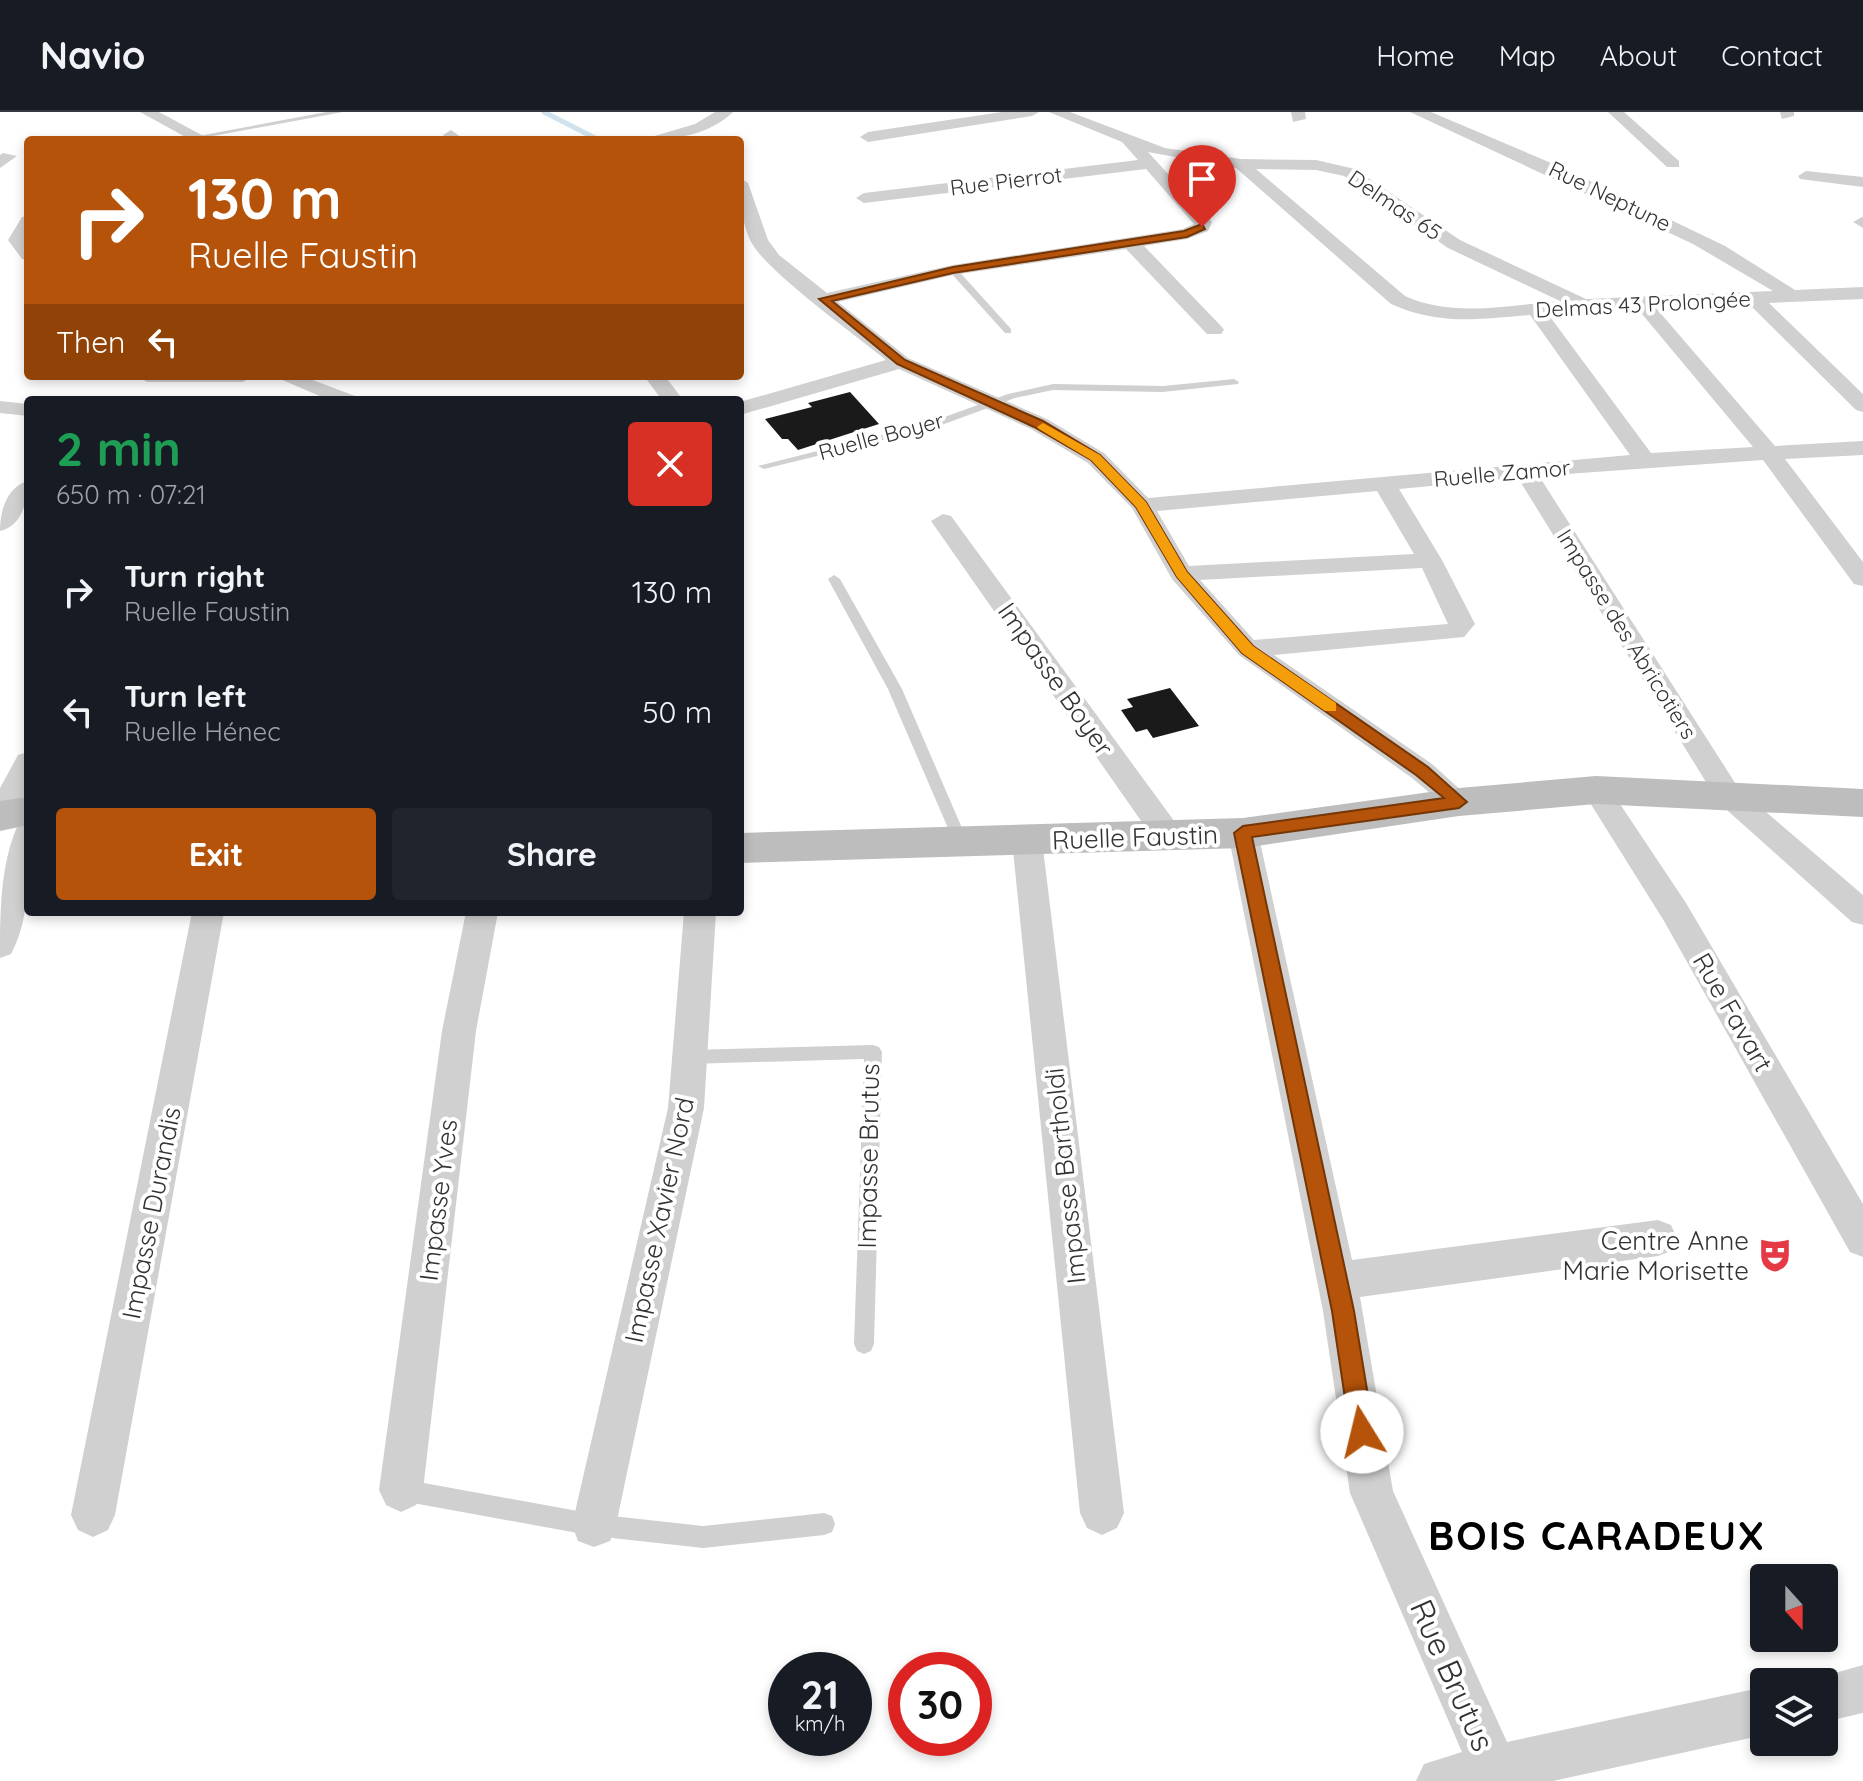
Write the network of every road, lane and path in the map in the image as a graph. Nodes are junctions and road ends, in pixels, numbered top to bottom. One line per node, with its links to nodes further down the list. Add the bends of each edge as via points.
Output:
1 (147, 112): 9 (street)
2 (339, 112): 10 (lane)
3 (1032, 112): 12 (street)
4 (1056, 112): 13 (street, Delmas 65)
5 (1417, 112): 27 (street, Rue Neptune, via 1531,157 1679,230 1767,276)
6 (1615, 112): 16 (street)
7 (676, 117): 8 (street)
8 (711, 122): 11 (street)
9 (196, 136)
10 (211, 136)
11 (663, 136)
12 (868, 137)
13 (1129, 141): 14 (street); 15 (street, Delmas 65, via 1162,152)
14 (1148, 164): 20 (street, Rue Pierrot); 23 (street, via 1203,222 1202,227 1187,234)
15 (1241, 164): 30 (street, Delmas 65, via 1316,165 1349,172 1454,244); 31 (street, Delmas 43 Prolongée, via 1398,300 1424,312 1455,315)
16 (1673, 164)
17 (1806, 176): 18 (street)
18 (1863, 182)
19 (744, 195): 28 (street, via 759,241 773,259)
20 (864, 198)
21 (24, 225): 22 (street)
22 (8, 241)
23 (1129, 241): 24 (street); 32 (street)
24 (953, 270): 28 (street); 33 (lane)
25 (1863, 293): 27 (street, Delmas 43 Prolongée)
26 (1754, 298): 27 (street, Delmas 43 Prolongée); 29 (street, Delmas 43 Prolongée); 41 (street)
27 (1793, 298)
28 (824, 299): 34 (street)
29 (1643, 304): 30 (street, Delmas 43 Prolongée); 46 (street)
30 (1585, 305): 31 (street, Delmas 43 Prolongée)
31 (1536, 310): 47 (street)
32 (1214, 330)
33 (1008, 331)
34 (901, 362): 40 (street); 43 (street)
35 (294, 380): 38 (street)
36 (657, 380): 39 (street)
37 (1234, 382): 40 (lane, Ruelle Boyer, via 1163,389 1053,387)
38 (337, 396)
39 (670, 396)
40 (990, 405): 48 (lane, Ruelle Boyer, via 932,425); 52 (street, via 1039,424 1096,458)
41 (1863, 406)
42 (0, 407): 44 (street)
43 (744, 408)
44 (24, 410)
45 (1863, 448): 46 (street, Ruelle Zamor)
46 (1770, 454): 47 (street, Ruelle Zamor); 58 (street)
47 (1645, 460): 49 (street, Ruelle Zamor)
48 (764, 466)
49 (1525, 472): 50 (street, Ruelle Zamor); 62 (street, Impasse des Abricotiers)
50 (1384, 483): 52 (street, Ruelle Zamor); 55 (street)
51 (24, 493): 54 (street)
52 (1142, 505): 56 (street)
53 (943, 521): 68 (street, Impasse Boyer)
54 (0, 524)
55 (1430, 560): 56 (street); 59 (street, via 1462,624 1459,630)
56 (1181, 574): 59 (street)
57 (834, 579): 70 (lane, via 895,689)
58 (1863, 579)
59 (1248, 649): 63 (street)
60 (24, 770): 66 (street)
61 (1596, 790): 62 (street, Ruelle Faustin); 63 (street, Ruelle Faustin); 80 (street, Rue Favart, via 1675,912)
62 (1729, 796): 64 (street, Ruelle Faustin); 73 (street, Impasse des Abricotiers)
63 (1459, 802): 67 (street, Ruelle Faustin)
64 (1863, 803)
65 (24, 812): 66 (street)
66 (0, 815)
67 (1243, 833): 68 (street, Ruelle Faustin); 81 (street, Rue Brutus)
68 (1169, 837): 69 (street, Ruelle Faustin)
69 (1027, 840): 70 (street, Ruelle Faustin); 84 (street, Impasse Bartholdi)
70 (961, 842): 71 (street, Ruelle Faustin)
71 (744, 848)
72 (24, 851): 77 (street)
73 (1863, 913)
74 (207, 916): 85 (street, Impasse Durandis)
75 (481, 916): 83 (street, Impasse Yves, via 459,1031)
76 (700, 916): 78 (street, Impasse Xavier Nord)
77 (0, 945)
78 (689, 1057): 82 (lane, Impasse Brutus, via 873,1052); 87 (street, Impasse Xavier Nord, via 686,1108)
79 (1658, 1238): 81 (street)
80 (1863, 1239)
81 (1337, 1281): 91 (street, Rue Brutus, via 1372,1493)
82 (864, 1344)
83 (401, 1490): 87 (lane)
84 (1102, 1513)
85 (93, 1515)
86 (824, 1524): 87 (lane, via 703,1537)
87 (594, 1525)
88 (1863, 1689): 89 (street)
89 (1838, 1695)
90 (1750, 1714): 91 (street)
91 (1495, 1770): 92 (street)
92 (1441, 1781)

